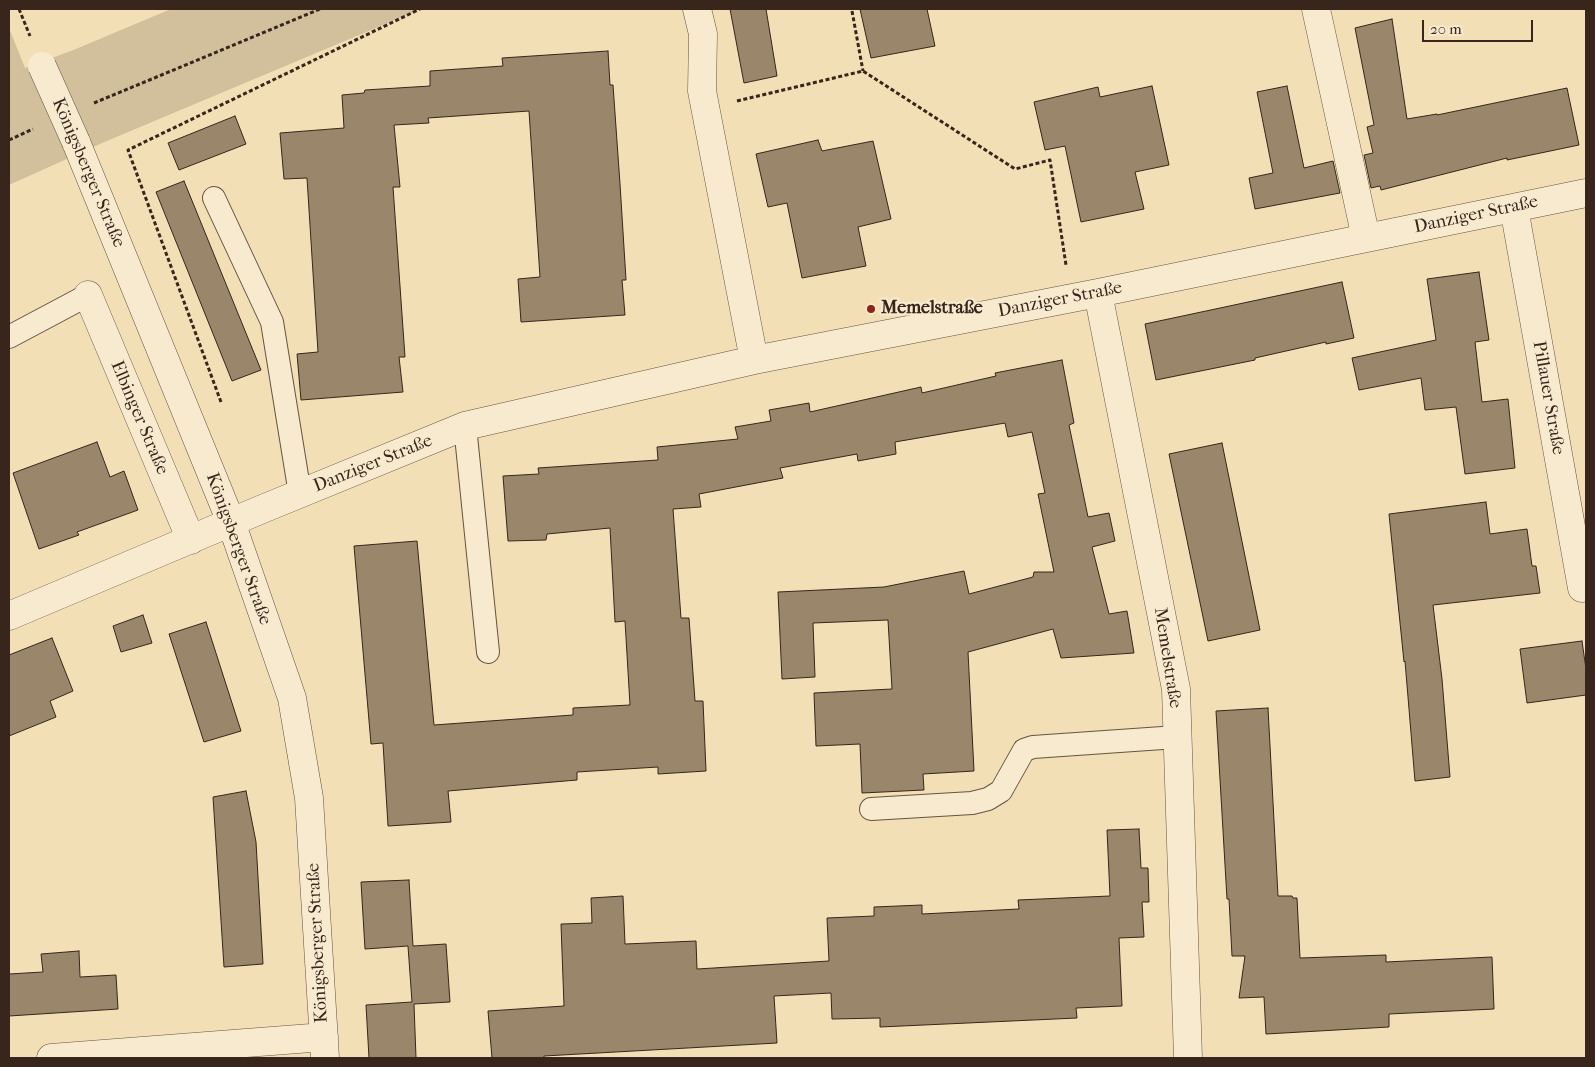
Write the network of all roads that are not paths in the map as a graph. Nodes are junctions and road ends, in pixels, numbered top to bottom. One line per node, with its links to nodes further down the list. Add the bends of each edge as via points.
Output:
1 (697, 9): 11 (street, via 703,34 702,91)
2 (1316, 9): 7 (street)
3 (42, 66): 14 (street, Königsberger Straße, bridge)
4 (1586, 193): 6 (street, Danziger Straße)
5 (214, 198): 13 (lane, via 272,322)
6 (1514, 208): 7 (street, Danziger Straße); 16 (street, Pillauer Straße)
7 (1366, 238): 8 (street, Danziger Straße)
8 (1098, 293): 11 (street, Danziger Straße); 19 (street, Memelstraße, via 1176,689)
9 (88, 295): 10 (lane); 15 (street, Elbinger Straße)
10 (9, 337)
11 (754, 360): 12 (street, Danziger Straße)
12 (464, 426): 13 (street, Danziger Straße); 18 (lane)
13 (300, 494): 14 (street, Danziger Straße)
14 (231, 522): 15 (street, Danziger Straße); 21 (street, Königsberger Straße, via 292,698 309,798)
15 (191, 540): 17 (street, Danziger Straße)
16 (1582, 588)
17 (9, 616)
18 (488, 652)
19 (1177, 737): 20 (lane, via 1033,747 1024,750 1001,791 988,799 972,803); 23 (street, Memelstraße)
20 (871, 809)
21 (324, 1048): 22 (street)
22 (51, 1058)
23 (1188, 1058)

